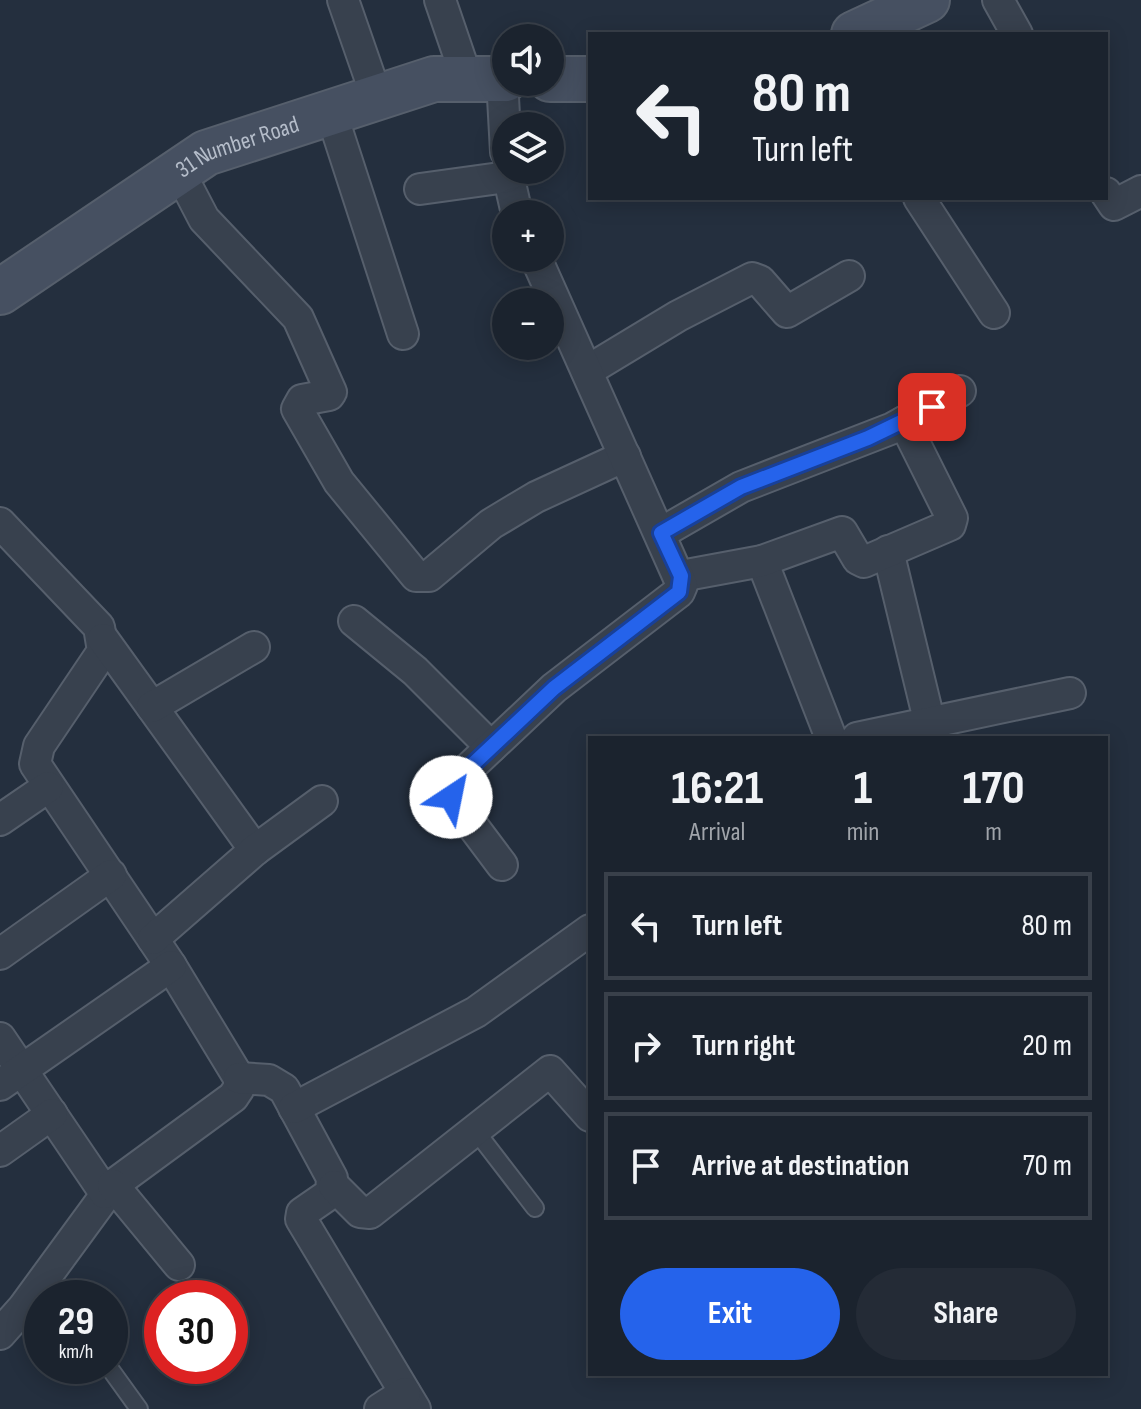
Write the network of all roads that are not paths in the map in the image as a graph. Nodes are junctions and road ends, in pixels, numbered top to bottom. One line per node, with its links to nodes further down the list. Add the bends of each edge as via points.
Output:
1 (343, 0): 10 (street)
2 (440, 0): 7 (street)
3 (927, 0): 5 (main road)
4 (998, 0): 6 (street)
5 (858, 32)
6 (1016, 32)
7 (492, 79): 10 (main road, 31 Number Road, via 434,79)
8 (564, 79): 9 (main road)
9 (588, 79)
10 (377, 98): 11 (main road, 31 Number Road)
11 (331, 112): 13 (main road, 31 Number Road, via 206,153); 22 (street)
12 (492, 170): 14 (street)
13 (179, 171): 20 (main road, 31 Number Road); 26 (street, via 204,219 298,318 331,392 302,400 297,409 339,482 416,576 429,576 491,524 536,497)
14 (420, 189)
15 (1141, 191): 16 (street, via 1114,205)
16 (1108, 196)
17 (920, 200): 21 (street)
18 (542, 272): 23 (street)
19 (849, 276): 23 (street, via 787,312 752,278)
20 (3, 285)
21 (994, 313)
22 (403, 334)
23 (587, 371): 26 (street)
24 (960, 391): 25 (street)
25 (904, 422): 28 (street, via 778,470); 29 (street, via 952,522)
26 (625, 456): 28 (street)
27 (0, 523): 33 (street, via 99,627)
28 (661, 533): 31 (street)
29 (888, 551): 30 (street, via 860,562 842,532); 37 (street)
30 (762, 561): 31 (street); 38 (street)
31 (681, 576): 40 (street, via 679,592 554,688)
32 (354, 621): 40 (street, via 415,671)
33 (103, 639): 36 (street); 41 (street, via 103,651 35,753)
34 (254, 647): 36 (street)
35 (1070, 693): 37 (street)
36 (152, 707): 44 (street)
37 (929, 720): 39 (street)
38 (830, 736)
39 (865, 736)
40 (491, 747): 45 (street, via 449,789)
41 (48, 787): 43 (street); 46 (street)
42 (322, 801): 44 (street)
43 (0, 820)
44 (255, 850): 48 (street)
45 (502, 865)
46 (111, 875): 48 (street); 49 (street)
47 (588, 931): 54 (street, via 476,1012)
48 (153, 939): 50 (street)
49 (0, 954)
50 (171, 966): 52 (street); 53 (street)
51 (0, 1038): 52 (street)
52 (11, 1077): 55 (street)
53 (239, 1078): 54 (street, via 278,1083); 60 (street, via 233,1097)
54 (294, 1108): 59 (street)
55 (52, 1114): 58 (street); 60 (street)
56 (588, 1114): 57 (street, via 550,1071)
57 (475, 1130): 59 (street, via 370,1213 360,1212); 61 (lane)
58 (0, 1151)
59 (334, 1186): 65 (street, via 301,1219)
60 (109, 1189): 62 (street); 63 (street)
61 (535, 1208)
62 (179, 1265)
63 (0, 1334)
64 (121, 1384): 66 (lane)
65 (400, 1404)
66 (139, 1409)

